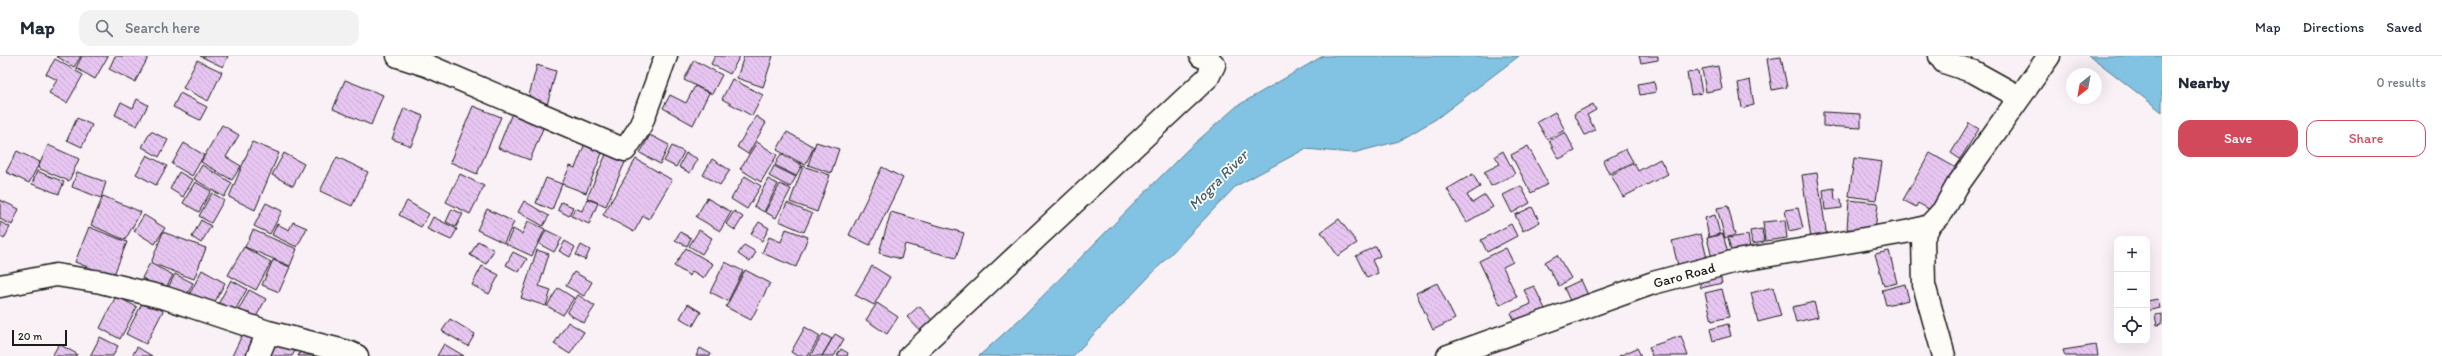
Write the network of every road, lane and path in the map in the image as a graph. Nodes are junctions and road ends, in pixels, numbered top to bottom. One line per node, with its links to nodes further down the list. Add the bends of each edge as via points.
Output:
1 (398, 56): 2 (street, via 426,65 625,150 640,127)
2 (666, 56)
3 (1201, 56): 12 (street, via 1214,65 1208,77)
4 (1940, 56): 6 (street, via 1944,62)
5 (2049, 56): 6 (street)
6 (2023, 92): 7 (street, via 1957,186 1943,211)
7 (1929, 226): 13 (street, Garo Road, via 1736,261 1653,283); 14 (street, via 1922,244 1924,286)
8 (0, 286): 9 (street, via 56,275 101,282 166,298)
9 (268, 332): 10 (street); 11 (street)
10 (258, 356)
11 (357, 356)
12 (910, 356)
13 (1448, 356)
14 (1944, 356)

